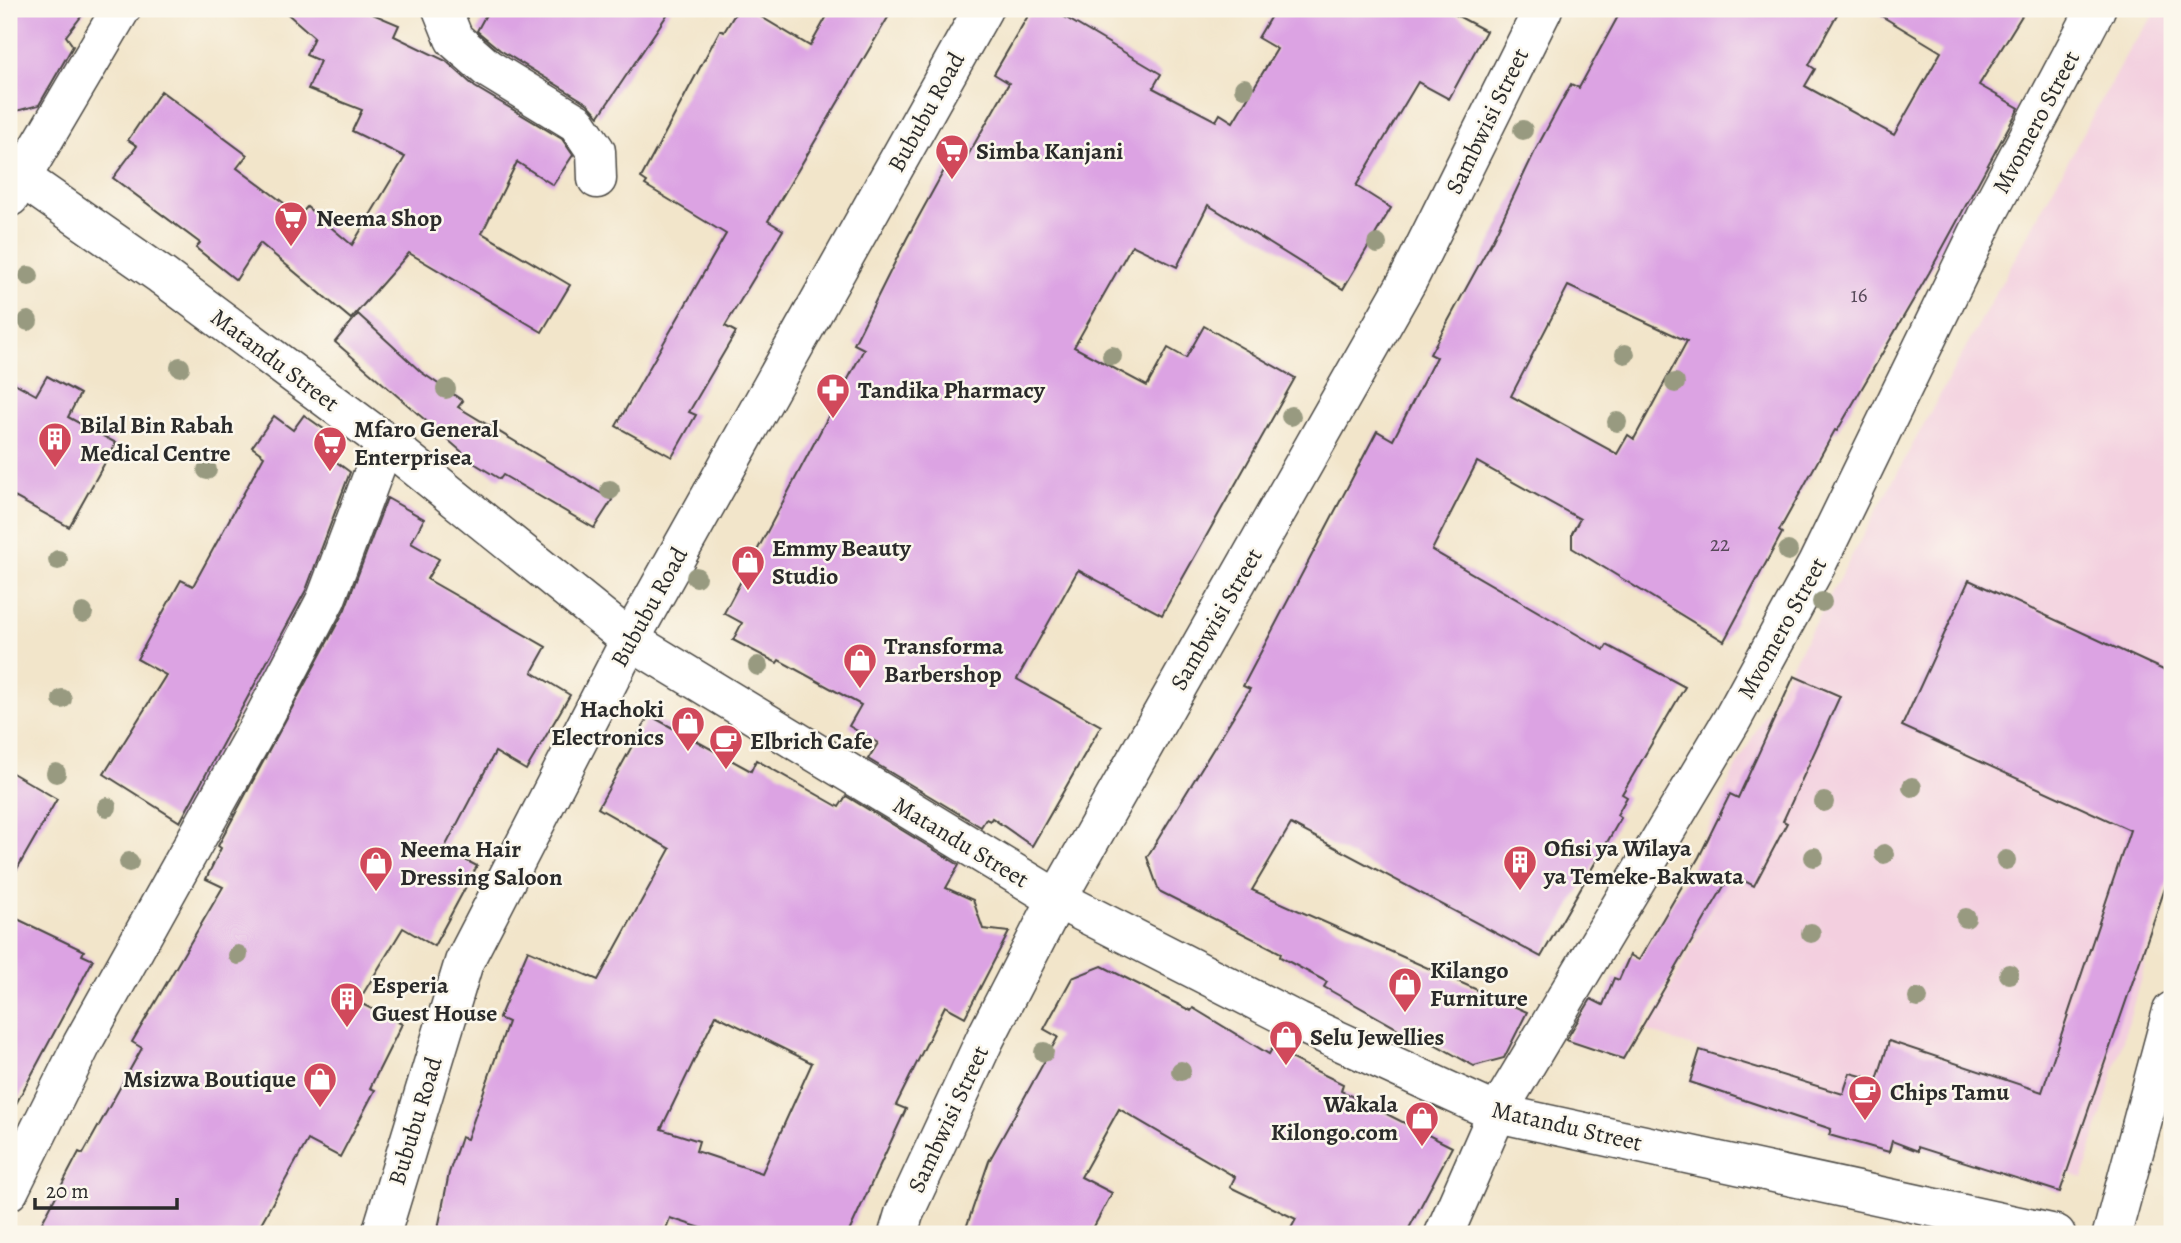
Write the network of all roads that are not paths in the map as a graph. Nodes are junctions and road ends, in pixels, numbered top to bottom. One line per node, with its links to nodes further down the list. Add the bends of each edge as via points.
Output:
1 (121, 9): 7 (street)
2 (442, 9): 6 (street, via 454,39 487,68 577,124 596,151)
3 (983, 9): 9 (street, Bububu Road)
4 (1543, 9): 10 (street, Sambwisi Street, via 1408,280)
5 (2096, 9): 12 (street, Mvomero Street, via 1987,215 1818,565 1733,718)
6 (597, 179)
7 (13, 180): 8 (street, Matandu Street, via 161,275)
8 (385, 442): 9 (street, Matandu Street); 13 (street, via 326,599 82,1044)
9 (630, 639): 10 (street, Matandu Street); 14 (street, Bububu Road, via 464,962)
10 (1057, 899): 12 (street, Matandu Street, via 1297,1022); 15 (street, Sambwisi Street, via 979,1051)
11 (2172, 1011): 18 (street)
12 (1497, 1113): 16 (street, Mvomero Street); 17 (street, Matandu Street)
13 (9, 1191)
14 (381, 1234)
15 (898, 1234)
16 (1444, 1234)
17 (2056, 1234)
18 (2112, 1234)

